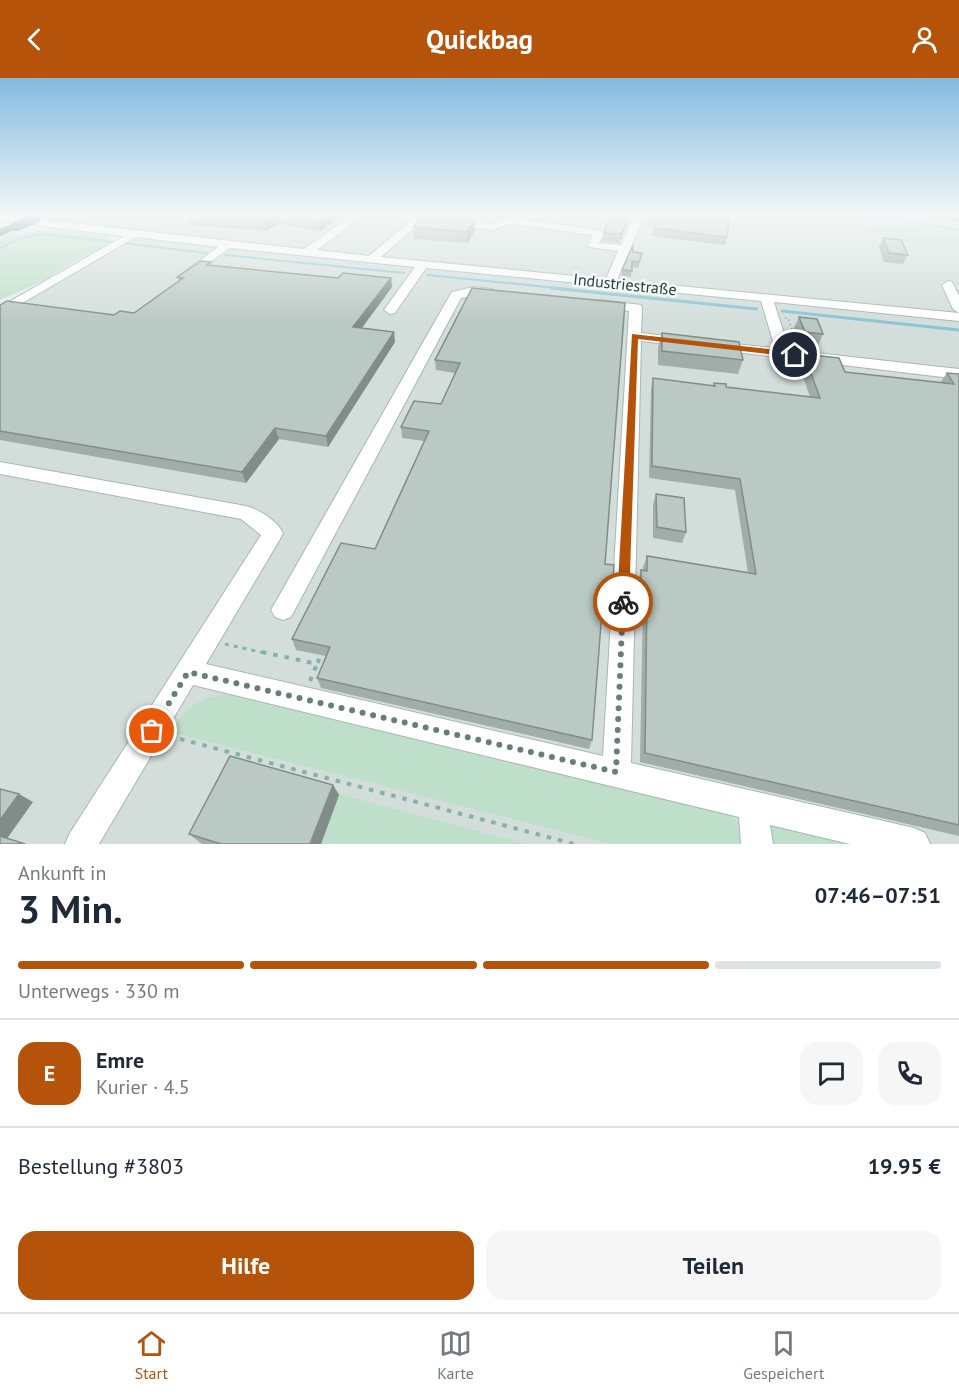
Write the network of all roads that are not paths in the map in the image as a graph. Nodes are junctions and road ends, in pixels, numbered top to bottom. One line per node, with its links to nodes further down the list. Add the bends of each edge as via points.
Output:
1 (624, 249): 11 (street)
2 (107, 250): 18 (street)
3 (222, 250): 10 (street)
4 (274, 250): 7 (street, Industriestraße)
5 (311, 250): 7 (street)
6 (383, 250): 8 (street)
7 (306, 253): 8 (street, Industriestraße)
8 (372, 259): 9 (street, Industriestraße)
9 (422, 266): 11 (street, Industriestraße); 17 (street)
10 (178, 282)
11 (610, 282): 14 (street, Industriestraße)
12 (948, 285): 16 (street)
13 (508, 295): 24 (street, via 473,291 456,295)
14 (766, 298): 19 (street, Industriestraße); 21 (street)
15 (590, 303): 20 (street, via 636,308)
16 (959, 309)
17 (390, 310)
18 (0, 312)
19 (959, 317)
20 (634, 336): 21 (street); 26 (street)
21 (783, 353): 22 (street)
22 (959, 374)
23 (0, 468): 25 (street, via 246,513 273,532)
24 (284, 610)
25 (188, 672): 26 (street); 28 (street)
26 (616, 772): 27 (street)
27 (753, 806): 29 (street); 30 (street)
28 (81, 844)
29 (757, 844)
30 (914, 844)

